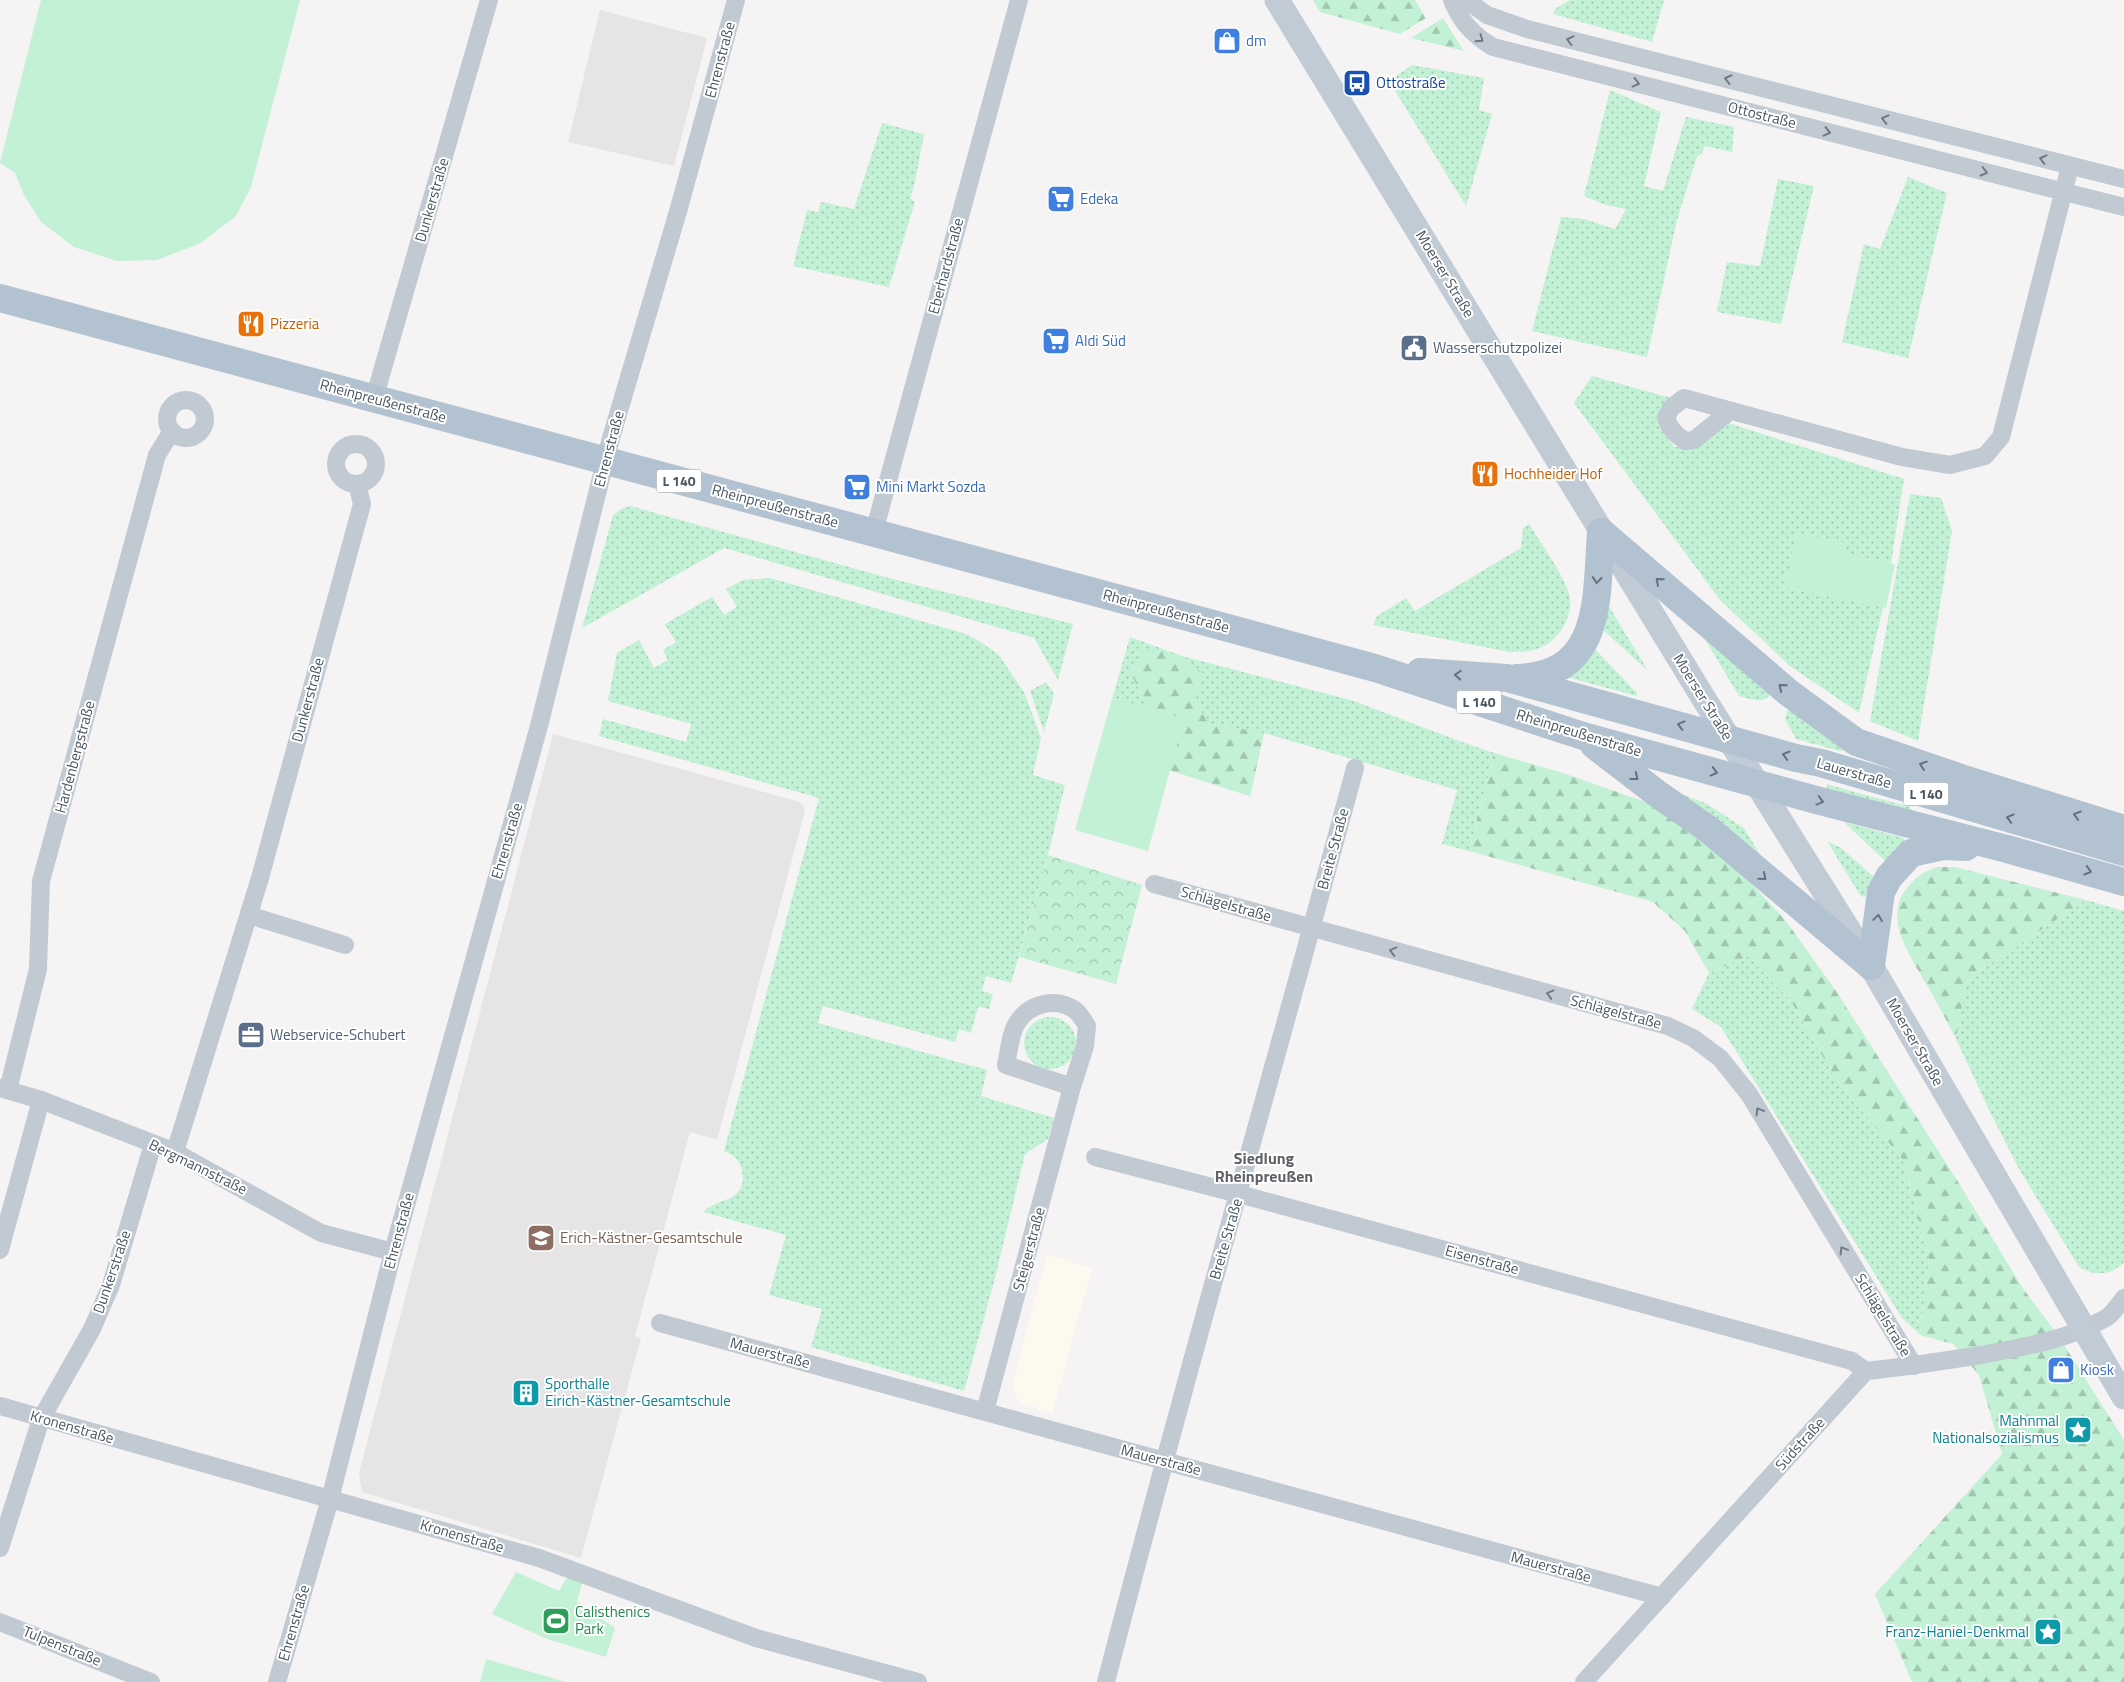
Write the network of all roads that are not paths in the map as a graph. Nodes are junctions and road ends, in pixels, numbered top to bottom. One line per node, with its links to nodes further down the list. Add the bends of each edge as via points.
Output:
1 (489, 0): 12 (street, Dunkerstraße)
2 (736, 0): 15 (street, Ehrenstraße)
3 (1019, 0): 17 (street, Eberhardstraße)
4 (1276, 0): 18 (main road, Moerser Straße)
5 (1452, 0): 9 (street, Ottostraße, one-way to 9, via 1474,35 1493,47)
6 (1466, 0): 7 (street, Ottostraße, one-way to 6, via 1527,29 1487,15)
7 (2070, 166): 8 (street, Ottostraße); 9 (street)
8 (2124, 179)
9 (2063, 192): 10 (street, Ottostraße); 13 (street, via 2001,437 1985,456 1950,465 1902,457)
10 (2124, 207)
11 (0, 298): 12 (main road, Rheinpreußenstraße / L 140)
12 (374, 399): 15 (main road, Rheinpreußenstraße / L 140)
13 (1730, 411)
14 (172, 431): 35 (street, Hardenbergstraße, via 157,455 41,881 38,970)
15 (605, 461): 17 (main road, Rheinpreußenstraße / L 140); 42 (street, Ehrenstraße, via 539,726)
16 (357, 484): 30 (street, Dunkerstraße, via 362,504)
17 (874, 532): 19 (main road, Rheinpreußenstraße / L 140)
18 (1601, 532): 20 (main road, one-way to 20, via 1594,617 1589,634 1572,659 1549,674); 22 (main road, Moerser Straße); 25 (main road, one-way to 18, via 1856,742 1789,693)
19 (1375, 668): 20 (main road, Rheinpreußenstraße / L 140, one-way to 19); 21 (main road, Rheinpreußenstraße / L 140)
20 (1507, 678): 22 (main road, Rheinpreußenstraße / L 140, one-way to 20)
21 (1583, 736): 24 (main road, Rheinpreußenstraße / L 140, one-way to 24); 33 (main road, one-way to 33, via 1708,829)
22 (1728, 738): 24 (main road, Moerser Straße); 27 (main road, Lauerstraße / L 140, one-way to 22)
23 (1355, 768): 31 (street, Breite Straße)
24 (1756, 784): 26 (main road, L 140, one-way to 26); 33 (main road, Moerser Straße)
25 (2124, 829)
26 (2007, 849): 28 (main road, L 140, one-way to 28); 33 (main road, one-way to 26, via 1881,892 1889,877 1911,852 1943,846)
27 (2124, 852)
28 (2124, 882)
29 (1154, 884): 31 (street, Schlägelstraße)
30 (249, 915): 32 (street); 38 (street, Dunkerstraße)
31 (1312, 928): 40 (street, Breite Straße); 46 (street, Schlägelstraße, one-way to 31, via 1749,1094 1720,1058 1693,1038 1668,1026)
32 (344, 945)
33 (1871, 966): 45 (main road, Moerser Straße)
34 (1072, 1086): 34 (street, Steigerstraße, via 1085,1046 1087,1026 1076,1011 1062,1004 1043,1003 1026,1011 1016,1024 1006,1065); 50 (street, Steigerstraße)
35 (4, 1089): 36 (street, Bergmannstraße)
36 (41, 1100): 37 (street, Bergmannstraße); 41 (street)
37 (153, 1144): 38 (street, Bergmannstraße); 51 (street, Dunkerstraße, via 111,1285 92,1328)
38 (175, 1152): 42 (street, Bergmannstraße, via 321,1232)
39 (1095, 1157): 40 (street, Eisenstraße)
40 (1239, 1194): 47 (street, Eisenstraße, via 1852,1361); 52 (street, Breite Straße)
41 (0, 1250)
42 (393, 1252): 53 (street, Ehrenstraße)
43 (2124, 1298): 45 (street, via 2108,1317)
44 (660, 1323): 50 (street, Mauerstraße)
45 (2084, 1329): 46 (street, via 2015,1349); 48 (main road, Moerser Straße)
46 (1914, 1366): 47 (street)
47 (1866, 1370): 55 (street, Südstraße)
48 (2124, 1397)
49 (0, 1406): 51 (street, Kronenstraße)
50 (985, 1412): 52 (street, Mauerstraße)
51 (41, 1419): 53 (street, Kronenstraße); 54 (street, Dunkerstraße)
52 (1163, 1461): 55 (street, Mauerstraße); 60 (street, Breite Straße)
53 (330, 1499): 58 (street, Ehrenstraße); 59 (street, Kronenstraße, via 539,1558 756,1638)
54 (0, 1548)
55 (1662, 1597): 61 (street, Südstraße)
56 (0, 1622): 57 (street, Tulpenstraße)
57 (151, 1682)
58 (277, 1682)
59 (918, 1682)
60 (1106, 1682)
61 (1584, 1682)

